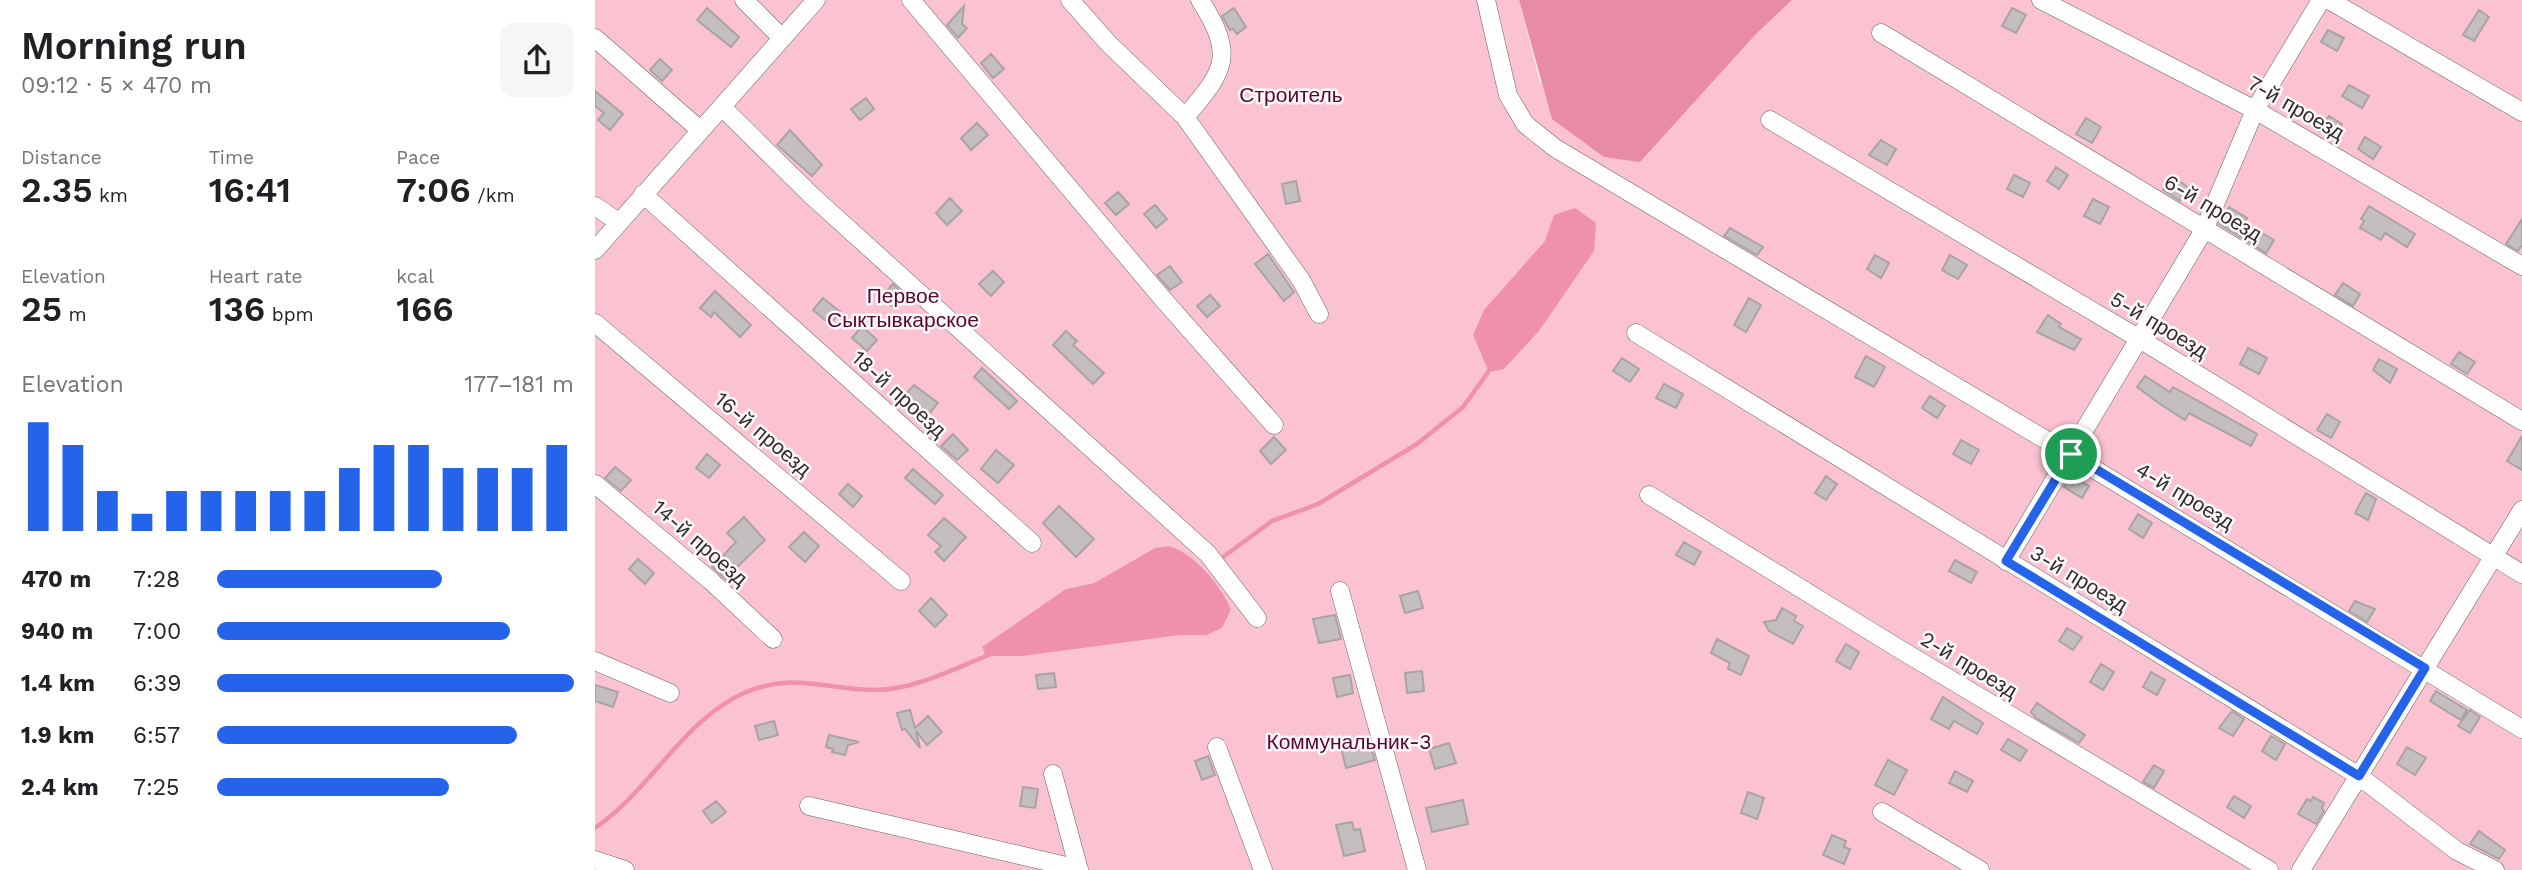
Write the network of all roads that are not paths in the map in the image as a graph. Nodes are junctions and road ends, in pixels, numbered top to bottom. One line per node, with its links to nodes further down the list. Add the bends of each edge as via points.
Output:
1 (744, 0): 12 (street)
2 (816, 0): 12 (street)
3 (911, 0): 30 (street)
4 (1070, 0): 16 (street)
5 (1200, 0): 16 (street, via 1223,45 1223,59 1209,89)
6 (1486, 0): 31 (street, 4-й проезд, via 1508,95 1525,124 1555,148)
7 (2041, 0): 14 (street, 7-й проезд)
8 (2321, 0): 14 (street)
9 (2329, 0): 15 (street)
10 (1881, 33): 22 (street, 6-й проезд)
11 (595, 38): 18 (street)
12 (782, 38): 13 (street)
13 (722, 107): 18 (street); 41 (street, via 811,195 1208,554)
14 (2255, 110): 22 (street); 24 (street, 7-й проезд)
15 (2522, 111)
16 (1185, 117): 25 (street, via 1301,280)
17 (1770, 120): 28 (street, 5-й проезд)
18 (700, 130): 19 (street)
19 (643, 194): 21 (street); 35 (street, 18-й проезд)
20 (595, 206): 21 (street)
21 (617, 221): 23 (street)
22 (2204, 230): 28 (street); 29 (street, 6-й проезд)
23 (595, 250)
24 (2522, 266)
25 (1319, 314)
26 (595, 323): 39 (street, 16-й проезд)
27 (1636, 333): 37 (street, 3-й проезд)
28 (2138, 338): 31 (street); 36 (street, 5-й проезд)
29 (2522, 421)
30 (1274, 425)
31 (2071, 454): 37 (street); 44 (street, 4-й проезд)
32 (595, 484): 42 (street, 14-й проезд)
33 (1649, 495): 58 (street, 2-й проезд)
34 (2522, 510): 36 (street)
35 (1032, 543)
36 (2493, 557): 38 (street, 5-й проезд); 44 (street)
37 (2006, 561): 49 (street, 3-й проезд)
38 (2522, 574)
39 (901, 581)
40 (1340, 590): 56 (street)
41 (1257, 618)
42 (773, 639)
43 (595, 661): 45 (street)
44 (2425, 668): 46 (street, 4-й проезд); 49 (street)
45 (670, 693)
46 (2522, 729)
47 (1217, 747): 55 (street)
48 (1053, 774): 54 (street)
49 (2359, 776): 59 (street); 60 (street, 3-й проезд, via 2457,851)
50 (809, 806): 54 (street)
51 (1882, 812): 57 (street)
52 (595, 860): 53 (street)
53 (625, 870)
54 (1079, 870)
55 (1263, 870)
56 (1417, 870)
57 (1980, 870)
58 (2269, 870)
59 (2301, 870)
60 (2495, 870)

